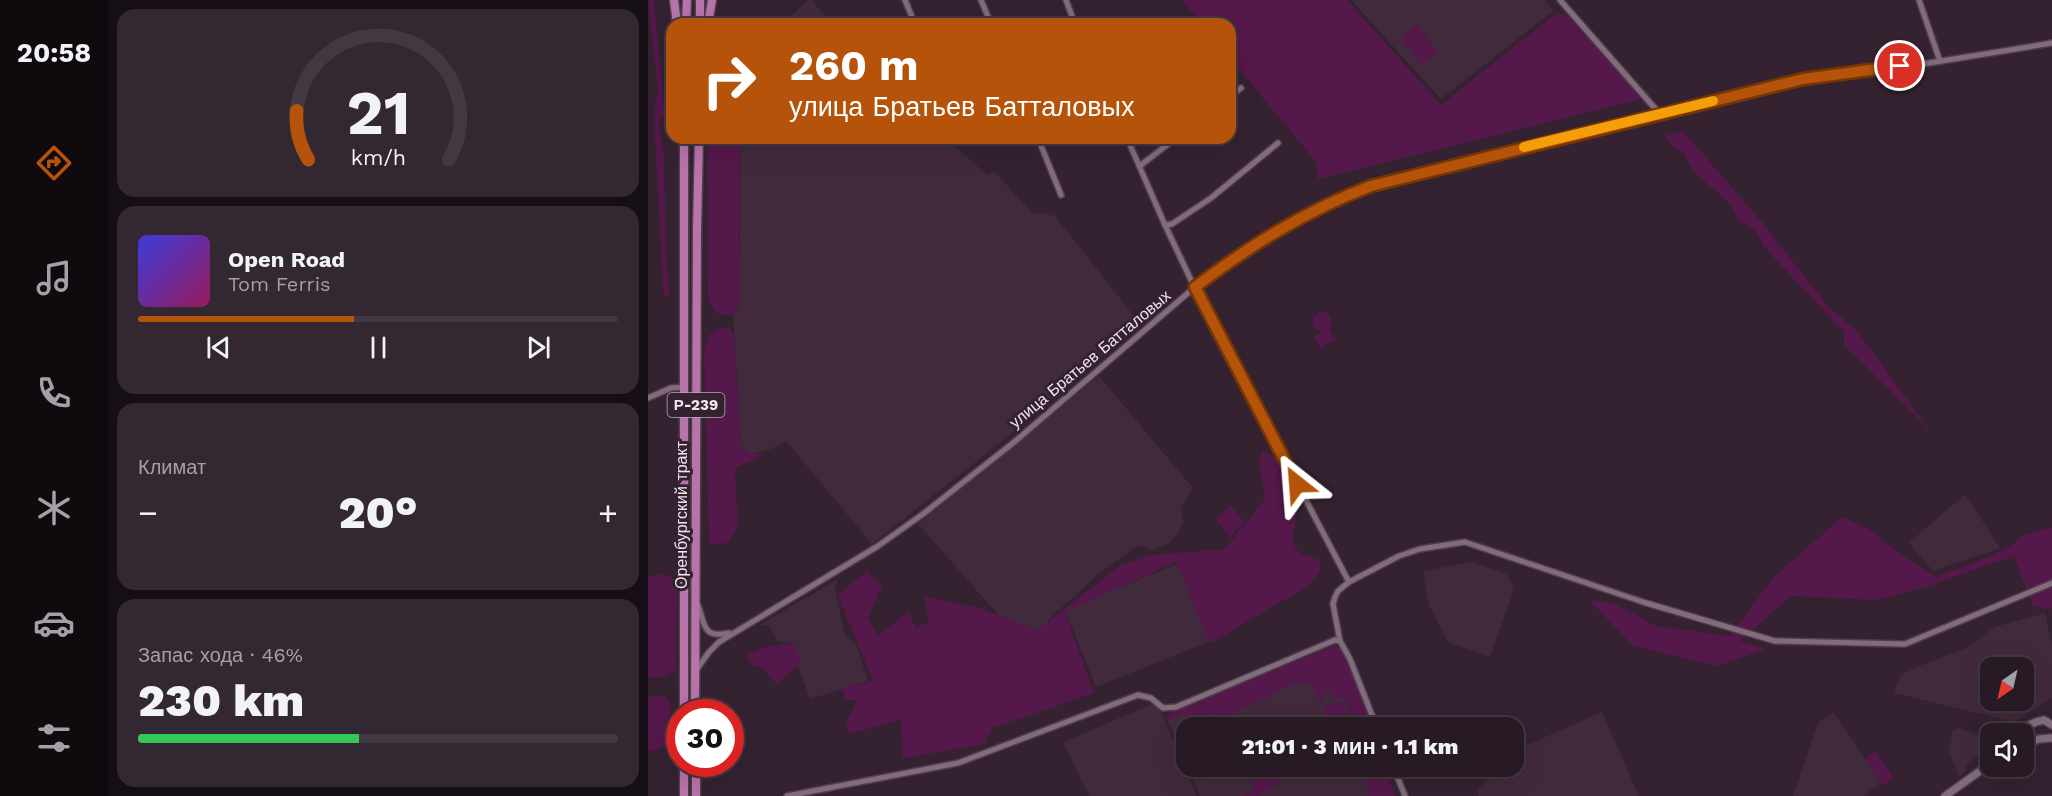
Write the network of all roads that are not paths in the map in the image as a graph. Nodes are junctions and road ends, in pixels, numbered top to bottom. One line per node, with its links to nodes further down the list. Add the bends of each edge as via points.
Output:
1 (674, 0): 10 (main road)
2 (687, 0): 11 (main road)
3 (700, 0): 12 (main road)
4 (712, 0): 13 (main road)
5 (905, 0): 14 (street)
6 (981, 0): 15 (street)
7 (1065, 0): 16 (street)
8 (1560, 0): 21 (street)
9 (1919, 0): 18 (street)
10 (676, 18)
11 (686, 18)
12 (700, 18)
13 (709, 18)
14 (912, 18)
15 (988, 18)
16 (1072, 18)
17 (2052, 43): 18 (street, улица Братьев Батталовых)
18 (1940, 61): 21 (street, улица Братьев Батталовых, via 1803,79)
19 (1241, 88): 20 (street)
20 (1236, 92)
21 (1660, 114): 31 (street, улица Братьев Батталовых, via 1371,186 1313,210 1263,238)
22 (1278, 143): 30 (street, via 1211,198)
23 (684, 144): 32 (main road, Оренбургский тракт / Р-239)
24 (699, 144): 36 (main road, Оренбургский тракт / Р-239)
25 (1040, 144): 29 (street)
26 (1130, 144): 28 (street)
27 (1168, 144): 28 (street)
28 (1141, 165): 30 (street)
29 (1061, 195)
30 (1165, 225): 31 (street)
31 (1195, 287): 34 (street); 37 (street, улица Братьев Батталовых, via 923,514 848,565)
32 (685, 387): 33 (street, via 671,388); 40 (main road, Оренбургский тракт / Р-239)
33 (648, 398)
34 (1349, 582): 35 (street, via 1399,556 1465,542 1643,602 1775,641 1905,644); 38 (street, via 1338,591 1334,604)
35 (2052, 583)
36 (695, 600): 37 (street, via 709,633); 39 (main road, Оренбургский тракт / Р-239)
37 (734, 632): 39 (street, улица Братьев Батталовых, via 709,652)
38 (1340, 641): 42 (street); 53 (street, via 1331,641 1176,707 1163,708 1151,698 1138,695 958,763)
39 (695, 673): 41 (main road, Оренбургский тракт / Р-239)
40 (684, 699)
41 (695, 699)
42 (1373, 717)
43 (2034, 724): 44 (street, via 2044,720)
44 (2052, 726)
45 (2052, 738): 46 (street)
46 (2034, 741)
47 (1980, 771): 55 (street)
48 (684, 777): 51 (main road)
49 (696, 777): 52 (main road)
50 (1397, 777): 54 (street)
51 (684, 796)
52 (696, 796)
53 (787, 796)
54 (1405, 796)
55 (1945, 796)

